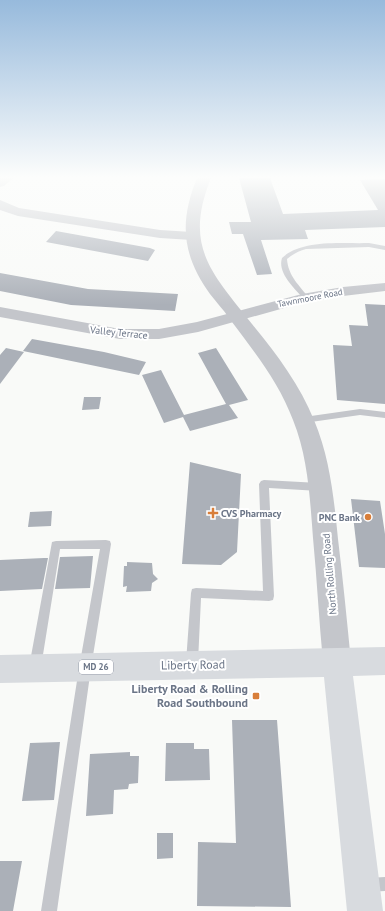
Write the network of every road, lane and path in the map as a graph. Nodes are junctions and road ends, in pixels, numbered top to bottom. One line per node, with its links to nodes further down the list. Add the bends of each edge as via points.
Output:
1 (73, 221): 3 (street, via 160,234)
2 (191, 221): 3 (street, North Rolling Road)
3 (192, 236): 8 (street, North Rolling Road, via 197,257 211,284)
4 (385, 248): 6 (lane, via 369,245 306,247 289,254 284,259 283,266)
5 (385, 287): 6 (street, Tawnmoore Road)
6 (306, 298): 8 (street, Tawnmoore Road)
7 (0, 312): 8 (street, Valley Terrace, via 138,336 180,332)
8 (237, 316): 10 (street, North Rolling Road, via 287,387)
9 (385, 415): 10 (lane, via 360,412)
10 (304, 420): 11 (street, North Rolling Road)
11 (321, 487): 13 (street, North Rolling Road); 14 (lane, via 264,484 268,596 196,593)
12 (385, 661): 13 (main road, Liberty Road / MD 26)
13 (337, 662): 14 (main road, Liberty Road / MD 26); 18 (main road, North Rolling Road)
14 (192, 665): 15 (main road, Liberty Road / MD 26)
15 (85, 668): 16 (main road, Liberty Road / MD 26); 16 (lane, via 106,544 56,545); 19 (lane)
16 (34, 669): 17 (main road, Liberty Road / MD 26)
17 (0, 670)
18 (371, 893)
19 (49, 911)

